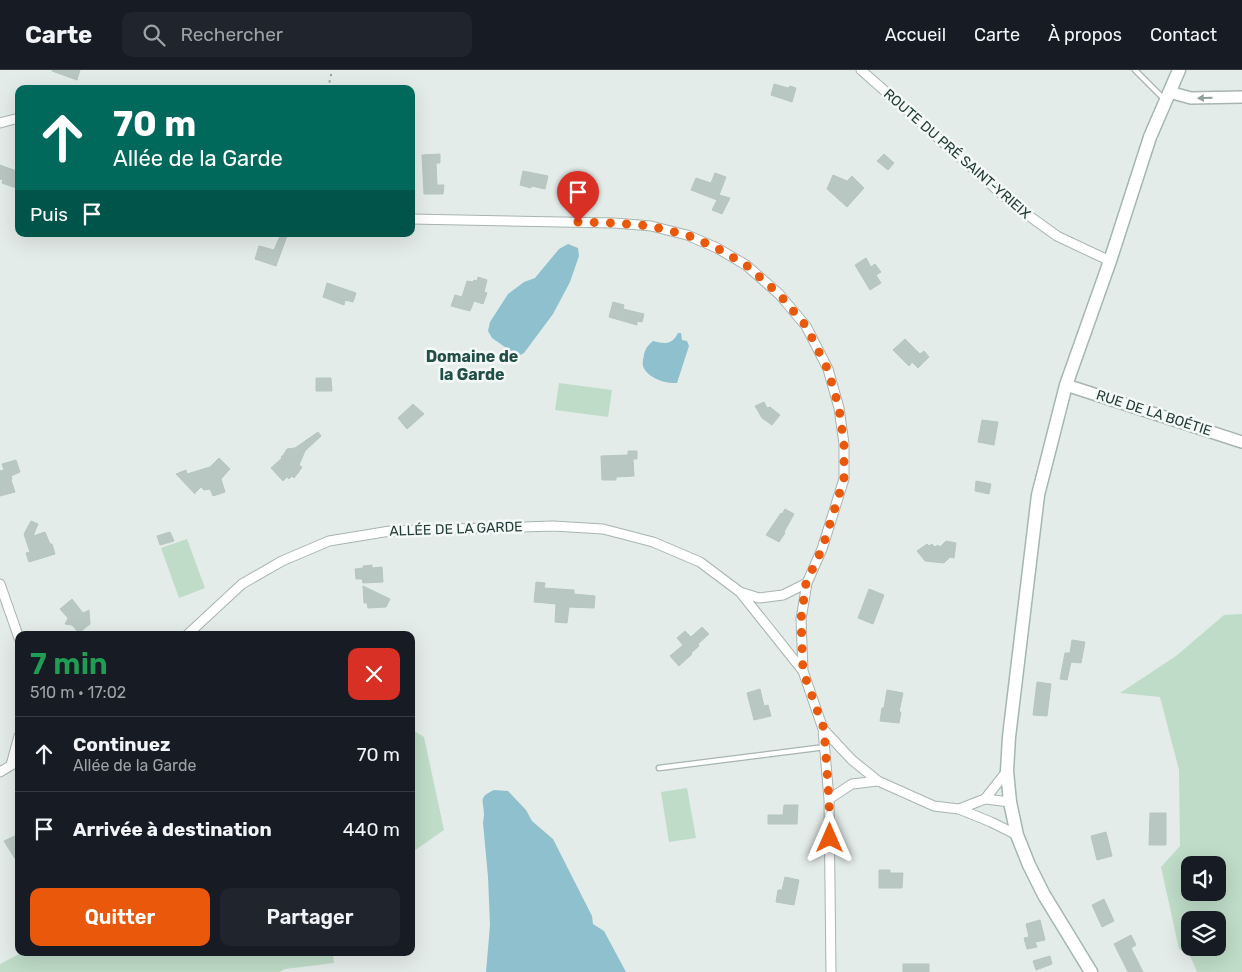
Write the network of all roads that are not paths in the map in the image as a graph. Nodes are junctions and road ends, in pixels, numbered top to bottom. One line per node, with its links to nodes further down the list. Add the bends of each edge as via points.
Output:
1 (861, 70): 9 (street, ROUTE DU PRÉ SAINT-YRIEIX, via 1014,205 1057,236)
2 (1136, 70): 4 (lane)
3 (1180, 70): 4 (main road)
4 (1168, 97): 5 (street, one-way to 4); 9 (main road, via 1150,137)
5 (1242, 97)
6 (15, 119): 7 (street)
7 (0, 123)
8 (415, 219): 12 (street, ALLÉE DE LA GARDE, via 650,226 687,235 717,248 746,265 779,294 806,326 828,370 839,408 844,444 844,479 822,549)
9 (1110, 261): 10 (main road)
10 (1066, 385): 11 (street, RUE DE LA BOÉTIE); 22 (main road, via 1038,495)
11 (1242, 442)
12 (806, 583): 14 (street, ALLÉE DE LA GARDE, via 783,595 759,598); 17 (street, ALLÉE DE LA GARDE, via 801,619)
13 (0, 584): 15 (street)
14 (740, 592): 16 (street, ALLÉE DE LA GARDE, via 700,562 653,542 604,529 553,526 390,531 329,541 282,561 242,584); 17 (street, ALLÉE DE LA GARDE)
15 (17, 631)
16 (191, 631)
17 (803, 671): 18 (street, ALLÉE DE LA GARDE)
18 (824, 729): 19 (street); 24 (street, ALLÉE DE LA GARDE, via 852,760)
19 (825, 746): 21 (lane); 25 (street)
20 (15, 763): 23 (street)
21 (658, 768)
22 (1007, 771): 26 (street); 27 (main road)
23 (0, 772)
24 (878, 781): 25 (street, via 852,784); 28 (street, ALLÉE DE LA GARDE, via 934,806)
25 (829, 799): 30 (street)
26 (985, 799): 27 (street, ALLÉE DE LA GARDE); 28 (street, ALLÉE DE LA GARDE)
27 (1010, 802): 29 (main road)
28 (959, 809): 29 (street, ALLÉE DE LA GARDE)
29 (1017, 835): 31 (main road, via 1044,895)
30 (831, 972)
31 (1091, 972)

